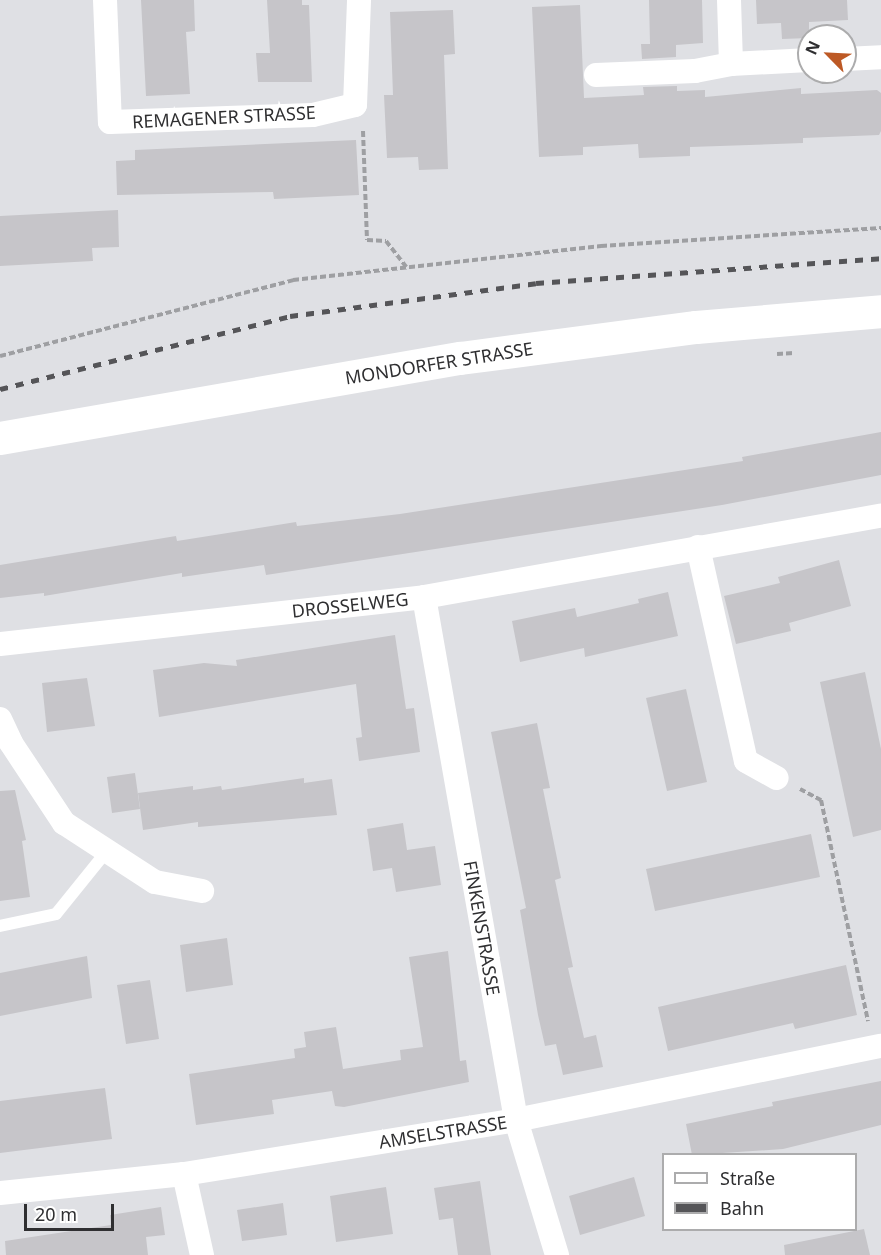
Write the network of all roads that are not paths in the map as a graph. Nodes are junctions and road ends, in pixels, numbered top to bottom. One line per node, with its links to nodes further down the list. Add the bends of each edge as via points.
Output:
1 (105, 0): 2 (street, REMAGENER STRASSE, via 110,122 312,115 355,105)
2 (359, 0)
3 (729, 0): 7 (street)
4 (881, 57): 5 (street)
5 (857, 58)
6 (797, 61): 7 (street)
7 (731, 64): 8 (street, via 695,71)
8 (597, 75)
9 (881, 311): 10 (main road, MONDORFER STRASSE, via 708,325 471,356)
10 (0, 438)
11 (881, 516): 12 (street, DROSSELWEG)
12 (698, 547): 13 (street, DROSSELWEG); 16 (street, via 746,761)
13 (424, 597): 14 (street, DROSSELWEG); 21 (street, FINKENSTRASSE)
14 (0, 644)
15 (0, 719): 17 (street, via 10,743 64,823)
16 (777, 778)
17 (106, 852): 18 (street, via 155,882); 19 (lane, via 56,914)
18 (202, 891)
19 (0, 926)
20 (878, 1046): 21 (street, AMSELSTRASSE)
21 (516, 1120): 22 (street, AMSELSTRASSE); 25 (street, FINKENSTRASSE)
22 (184, 1174): 23 (street, AMSELSTRASSE); 24 (street)
23 (0, 1193)
24 (202, 1255)
25 (557, 1255)

